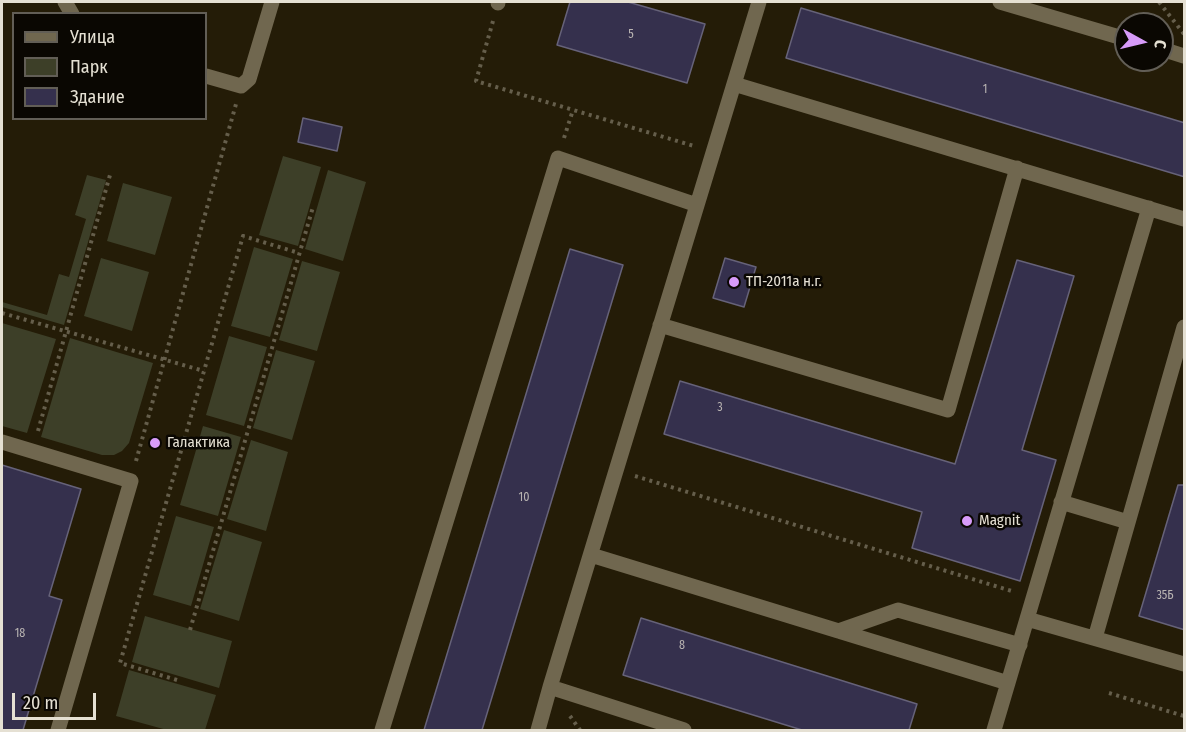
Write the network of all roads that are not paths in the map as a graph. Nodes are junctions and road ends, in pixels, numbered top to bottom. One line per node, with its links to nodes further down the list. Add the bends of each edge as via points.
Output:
1 (272, 2): 5 (street, via 249,79 241,86)
2 (759, 2): 6 (street)
3 (1000, 2): 4 (street)
4 (1114, 35)
5 (207, 76)
6 (734, 84): 7 (street); 8 (street)
7 (1017, 168): 9 (street); 11 (street, via 948,410)
8 (697, 205): 11 (street); 25 (street, via 558,158)
9 (1149, 208): 10 (street); 14 (street)
10 (1185, 219)
11 (660, 325): 16 (street)
12 (1185, 327): 15 (street)
13 (2, 442): 24 (street, via 131,481)
14 (1061, 502): 15 (street); 17 (street)
15 (1128, 522): 19 (street)
16 (591, 555): 18 (street); 23 (street)
17 (1027, 619): 19 (street); 20 (street)
18 (838, 631): 20 (street, via 898,609); 22 (street)
19 (1095, 638): 21 (street)
20 (1020, 645): 22 (street)
21 (1185, 664)
22 (1008, 683): 28 (street)
23 (550, 687): 26 (street); 27 (street)
24 (58, 730)
25 (382, 730)
26 (537, 730)
27 (684, 730)
28 (994, 730)

